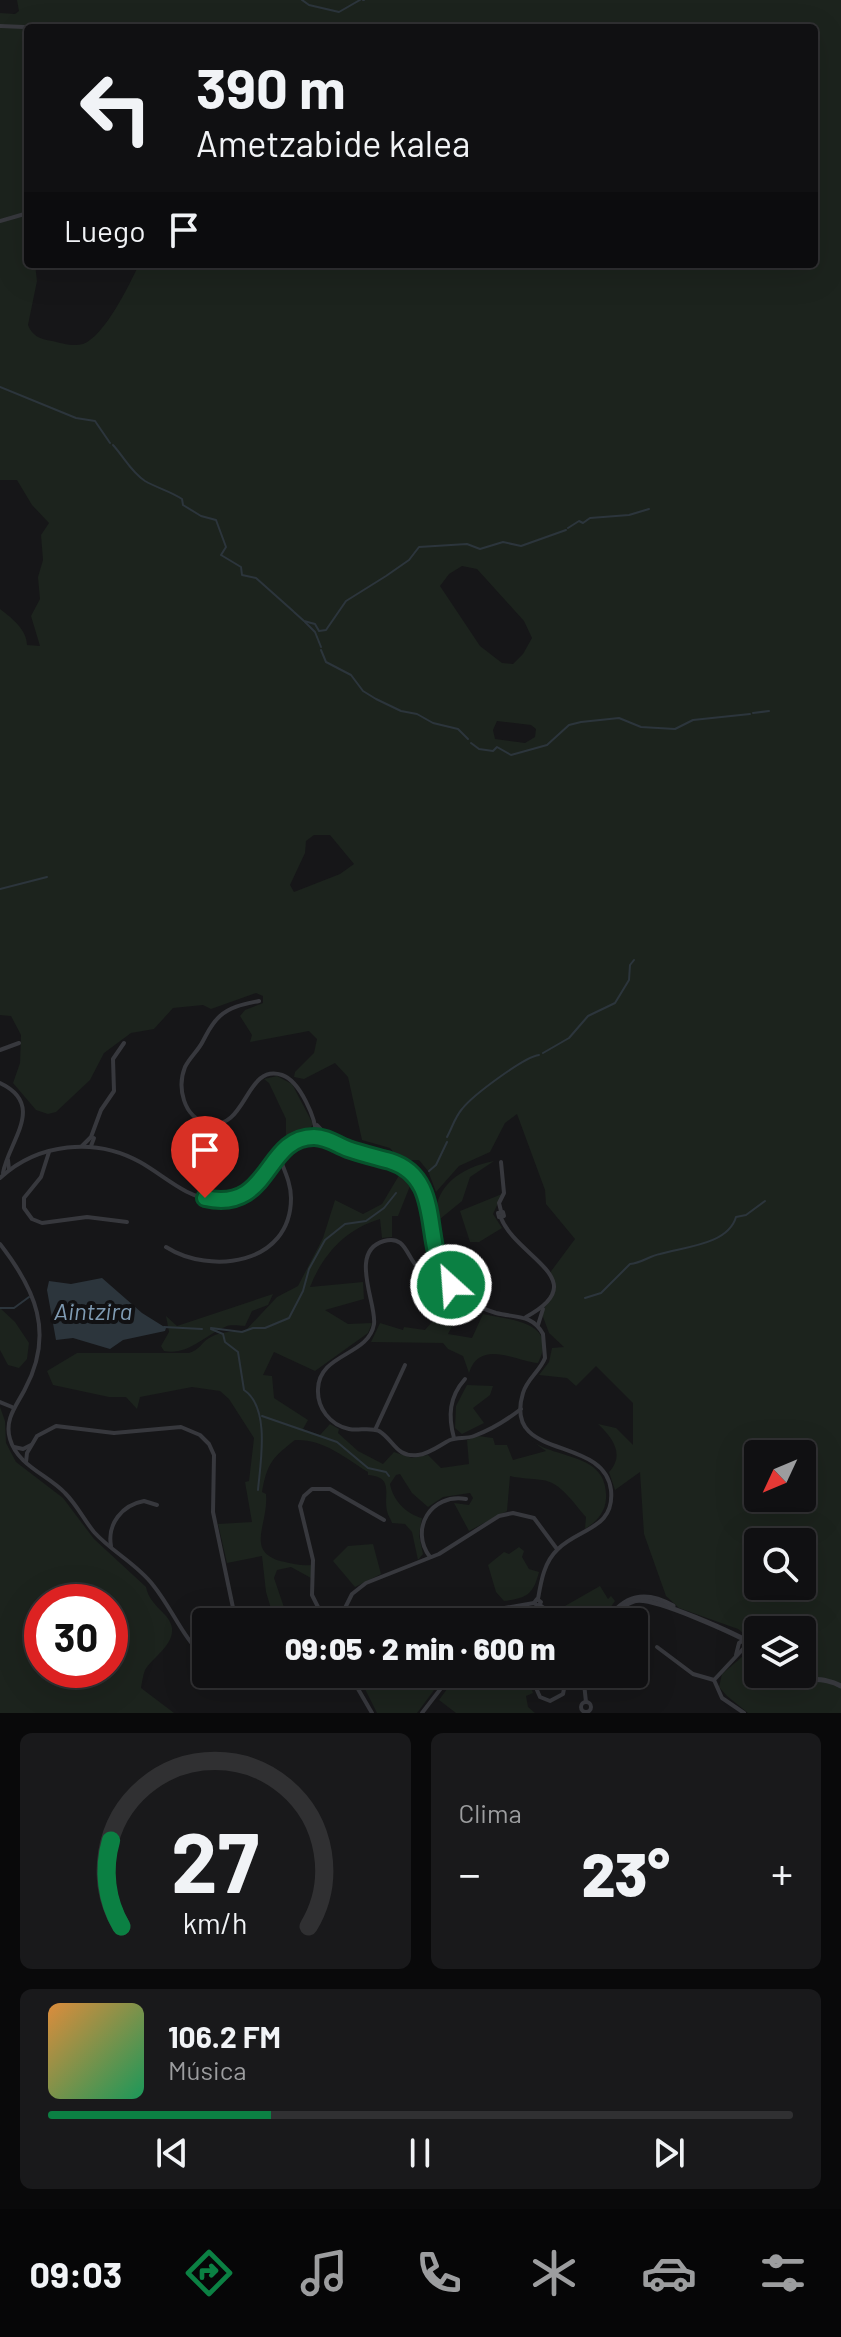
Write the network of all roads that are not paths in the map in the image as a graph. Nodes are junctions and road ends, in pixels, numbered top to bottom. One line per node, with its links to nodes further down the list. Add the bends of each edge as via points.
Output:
1 (0, 26): 2 (street)
2 (24, 27)
3 (24, 214): 4 (street)
4 (0, 221)
5 (259, 1001): 10 (street, via 233,1007 210,1026 184,1072 184,1102 201,1121 220,1123 236,1114 262,1077 278,1074 293,1082)
6 (19, 1043): 8 (street)
7 (124, 1043): 12 (street, via 113,1059 114,1091)
8 (0, 1050)
9 (0, 1083): 22 (street, via 14,1092 23,1108 23,1124)
10 (315, 1124): 11 (street); 13 (street)
11 (316, 1137): 13 (street); 19 (street, via 292,1142)
12 (92, 1138): 14 (street); 15 (street); 16 (street)
13 (334, 1142): 32 (street, via 395,1164 416,1179 430,1206)
14 (82, 1146): 15 (street); 17 (street)
15 (91, 1146): 16 (street)
16 (99, 1147): 24 (street, via 216,1200 251,1190)
17 (50, 1150): 18 (street); 21 (street)
18 (41, 1154): 20 (street); 21 (street)
19 (279, 1156): 24 (street); 28 (street)
20 (31, 1158): 21 (street); 25 (street)
21 (43, 1161): 29 (street, via 44,1170 24,1198 32,1219)
22 (6, 1162): 25 (street); 26 (street); 27 (street)
23 (501, 1162): 33 (street, via 504,1193 498,1214 511,1236 552,1275 555,1292)
24 (273, 1164): 28 (street)
25 (15, 1166): 26 (street)
26 (9, 1170): 27 (street)
27 (1, 1177)
28 (287, 1177): 31 (street, via 287,1220 277,1239 260,1252 215,1263)
29 (127, 1222)
30 (0, 1244): 39 (street, via 31,1287 38,1320 34,1370)
31 (166, 1247)
32 (440, 1272): 34 (street, via 479,1306); 44 (street, via 420,1271 405,1246 395,1241 377,1244 370,1256 366,1283 375,1315 372,1331 324,1370 318,1389 321,1409 334,1422)
33 (544, 1308): 34 (street); 35 (street)
34 (526, 1317): 35 (street)
35 (538, 1325): 40 (street, via 545,1358 526,1385)
36 (405, 1365): 42 (street)
37 (465, 1379): 46 (street, via 450,1406)
38 (0, 1402): 39 (street)
39 (13, 1408): 47 (street, via 9,1431)
40 (521, 1409): 41 (street); 43 (street)
41 (509, 1418): 43 (street); 46 (street, via 474,1436)
42 (381, 1420): 44 (street); 45 (street)
43 (523, 1422): 57 (street, via 545,1444 595,1462 608,1481 610,1505 602,1521)
44 (375, 1430): 45 (street)
45 (383, 1436): 46 (street, via 399,1452 417,1456)
46 (454, 1438)
47 (14, 1447): 48 (street); 49 (street)
48 (25, 1451): 49 (street); 50 (street); 61 (street, via 37,1436 56,1426 114,1433 181,1427 205,1439 214,1455 213,1512)
49 (19, 1456): 50 (street)
50 (26, 1462): 54 (street, via 68,1496)
51 (466, 1499): 59 (street, via 446,1500 426,1515 422,1539)
52 (157, 1505): 55 (street, via 144,1501 122,1511)
53 (384, 1520): 62 (street, via 326,1488 312,1489 302,1499 313,1560 313,1599)
54 (95, 1533): 55 (street); 56 (street)
55 (107, 1534): 56 (street); 58 (street)
56 (103, 1540): 58 (street)
57 (560, 1547): 59 (street, via 534,1518 513,1513); 60 (street, via 546,1567)
58 (111, 1549): 70 (street, via 152,1583)
59 (430, 1557): 63 (street, via 366,1583)
60 (537, 1602): 64 (street); 65 (street)
61 (233, 1608)
62 (320, 1608)
63 (344, 1608)
64 (503, 1608)
65 (544, 1608)
66 (622, 1608): 67 (street, via 645,1599)
67 (731, 1633): 68 (street); 72 (street)
68 (744, 1639)
69 (744, 1641): 72 (street)
70 (192, 1644)
71 (657, 1647): 74 (street, via 693,1674)
72 (740, 1648): 73 (street); 74 (street)
73 (744, 1648)
74 (714, 1680): 88 (street, via 722,1698)
75 (816, 1680): 76 (street)
76 (841, 1686)
77 (357, 1688): 85 (street)
78 (441, 1688): 86 (street)
79 (536, 1688): 80 (street, via 550,1701)
80 (564, 1688)
81 (584, 1688): 82 (street)
82 (586, 1702): 83 (street); 84 (street)
83 (590, 1709): 84 (street); 87 (street)
84 (581, 1712)
85 (372, 1713)
86 (422, 1713)
87 (598, 1713)
88 (744, 1713)

